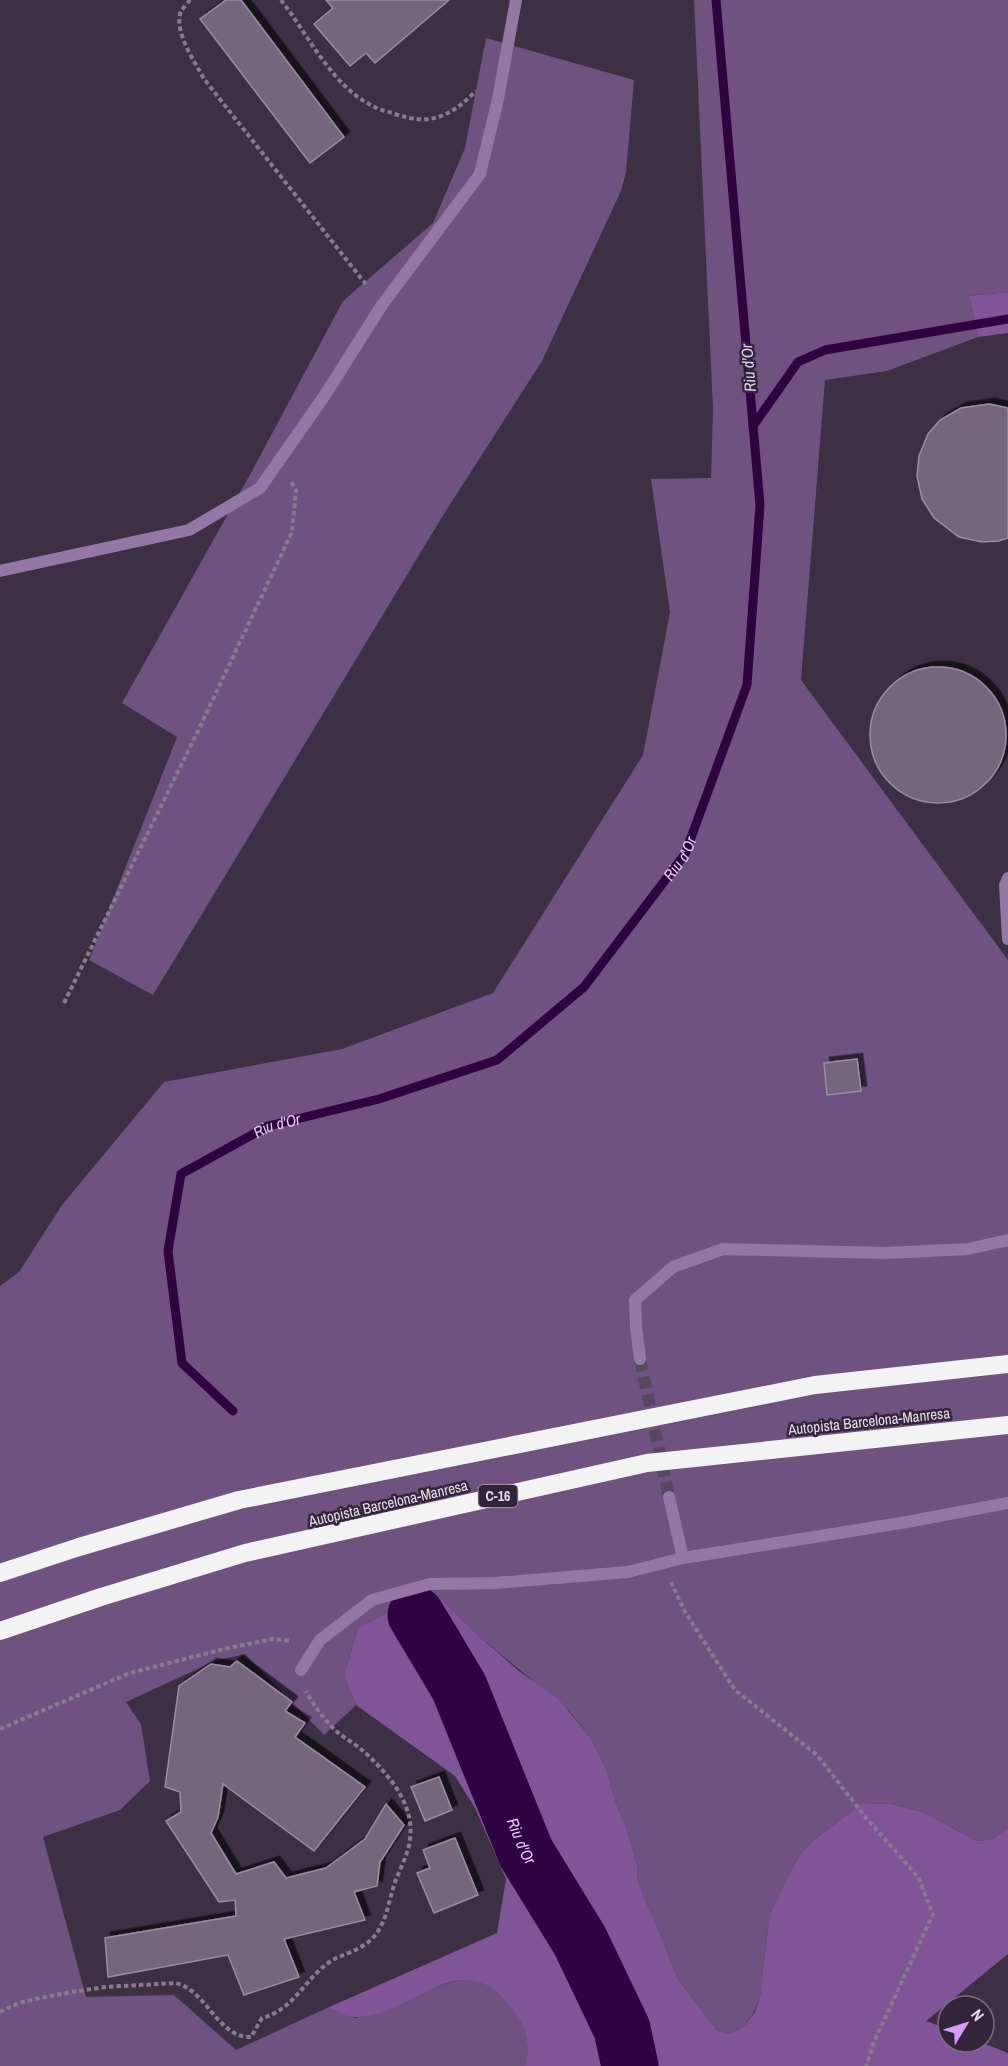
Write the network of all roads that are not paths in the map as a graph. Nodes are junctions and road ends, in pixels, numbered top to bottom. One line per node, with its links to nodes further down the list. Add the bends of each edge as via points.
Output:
1 (516, 0): 2 (street, via 480,174 382,305 260,488 189,530)
2 (0, 571)
3 (1008, 878): 4 (street)
4 (1008, 939)
5 (1008, 1240): 6 (street, via 968,1249 885,1253 723,1249 673,1267 635,1300)
6 (640, 1359)
7 (1008, 1364): 12 (highway, Autopista Barcelona-Manresa, via 815,1385 239,1500)
8 (1008, 1425): 13 (highway, Autopista Barcelona-Manresa / C-16, via 646,1463 245,1553)
9 (669, 1497): 11 (street)
10 (1008, 1503): 11 (street)
11 (683, 1558): 14 (street, via 628,1572 430,1584 372,1600 320,1640)
12 (0, 1574)
13 (0, 1631)
14 (301, 1670)

